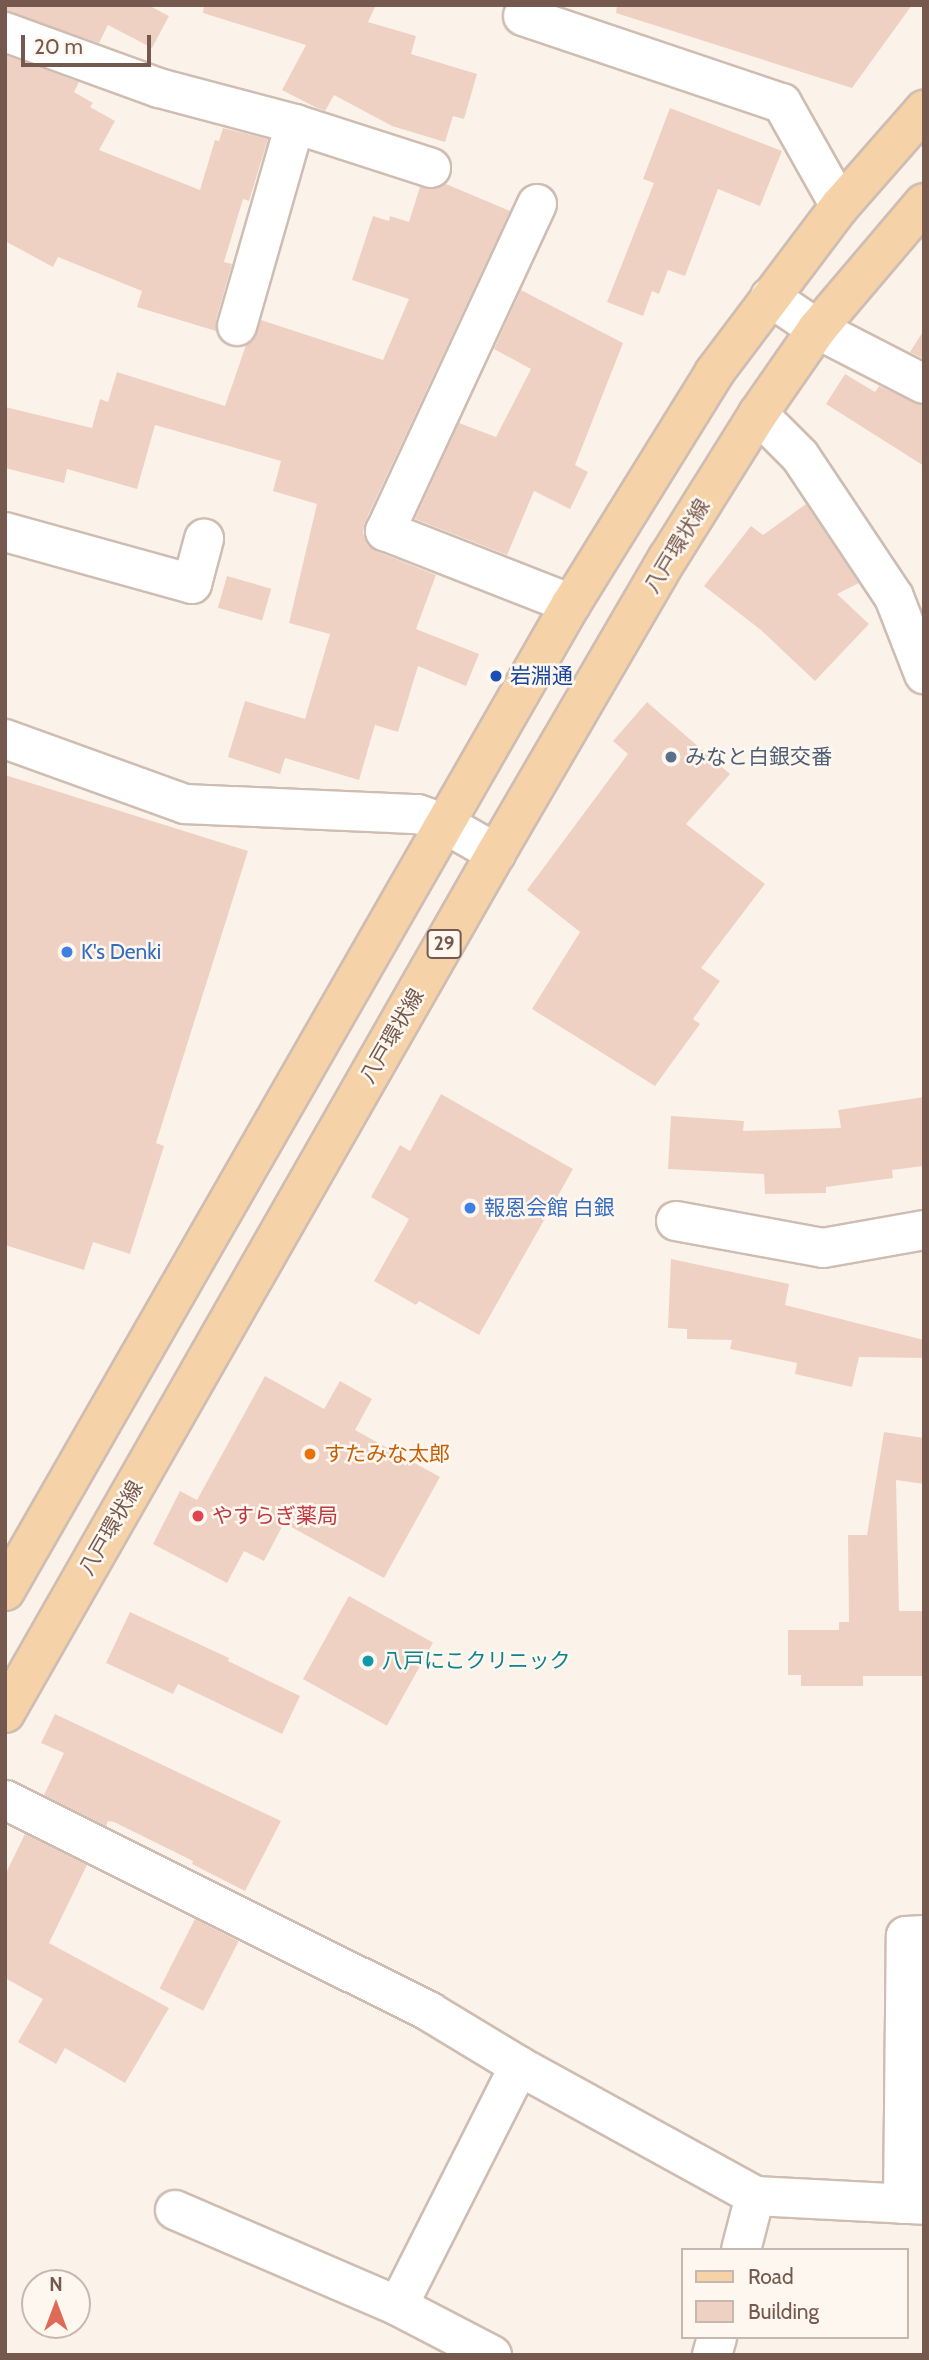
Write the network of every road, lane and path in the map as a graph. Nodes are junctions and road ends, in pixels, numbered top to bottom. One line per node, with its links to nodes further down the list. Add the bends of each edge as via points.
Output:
1 (523, 16): 8 (street, via 782,103)
2 (5, 32): 4 (street, via 159,88)
3 (924, 110): 8 (main road)
4 (295, 124): 5 (street); 10 (street)
5 (431, 168)
6 (924, 203): 11 (main road, 八戸環状線 / 29)
7 (537, 204): 16 (street, via 385,531)
8 (840, 206): 9 (main road)
9 (770, 297): 11 (street); 16 (main road, via 714,373)
10 (237, 326)
11 (817, 329): 12 (street); 13 (main road, 八戸環状線 / 29)
12 (924, 384)
13 (758, 414): 17 (street, via 800,456 894,597); 20 (main road, 八戸環状線 / 29)
14 (5, 532): 15 (street, via 192,584)
15 (204, 539)
16 (571, 604): 19 (main road)
17 (924, 674)
18 (5, 740): 19 (street, via 185,804 418,814)
19 (445, 824): 20 (street); 23 (main road)
20 (496, 853): 24 (main road, 八戸環状線 / 29)
21 (676, 1221): 22 (street, via 822,1248)
22 (924, 1230)
23 (5, 1591)
24 (5, 1713)
25 (5, 1800): 27 (street, via 429,2012)
26 (924, 1935): 29 (street, via 906,1936)
27 (519, 2066): 28 (street); 32 (street)
28 (755, 2196): 29 (street); 31 (street)
29 (914, 2205)
30 (175, 2210): 32 (street)
31 (742, 2248)
32 (398, 2306): 33 (street)
33 (492, 2355)

